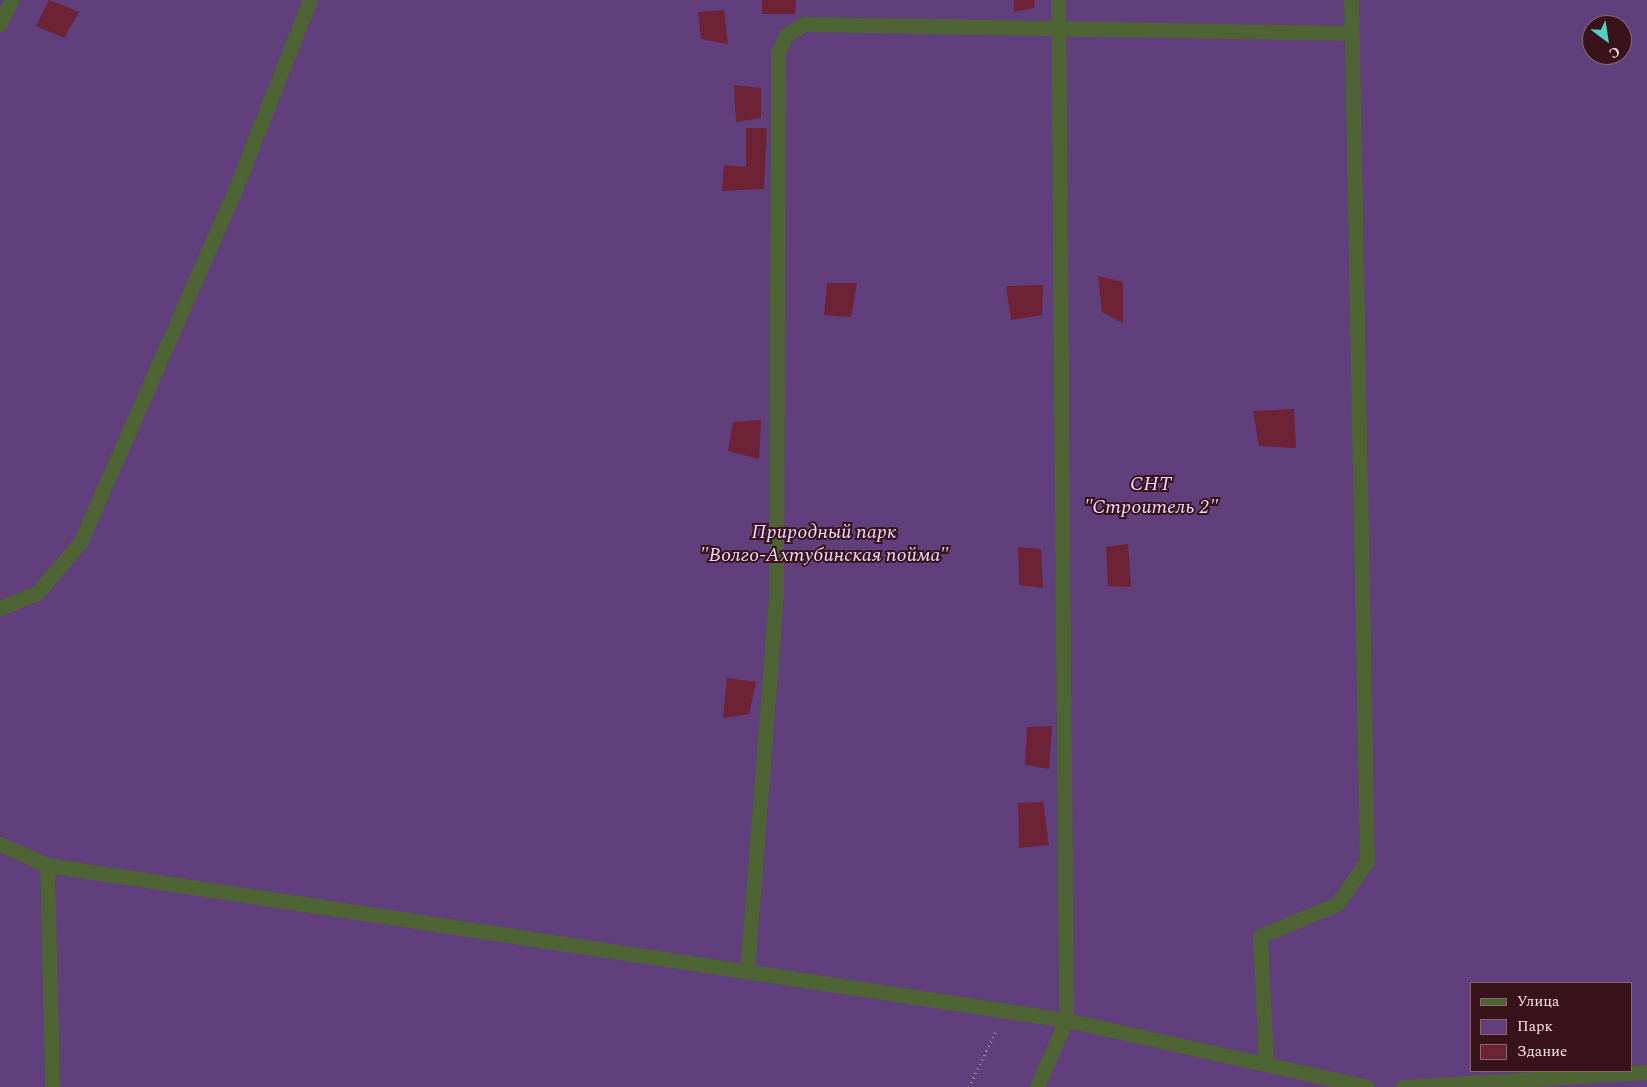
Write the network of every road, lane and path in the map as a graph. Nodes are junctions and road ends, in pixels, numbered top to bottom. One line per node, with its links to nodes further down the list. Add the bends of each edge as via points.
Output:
1 (11, 0): 5 (street)
2 (310, 0): 8 (street, via 234,195 80,543 37,593)
3 (1058, 0): 6 (street)
4 (1351, 0): 7 (street)
5 (0, 24)
6 (1058, 29): 7 (street); 11 (street, via 804,24 787,34 778,52 776,595); 13 (street)
7 (1352, 34): 14 (street, via 1367,861 1337,904 1260,936)
8 (0, 608)
9 (0, 844): 10 (street)
10 (48, 864): 11 (street); 16 (street)
11 (747, 972): 12 (street)
12 (1005, 1012): 13 (street); 17 (path)
13 (1066, 1020): 14 (street); 18 (street)
14 (1266, 1064): 19 (street)
15 (1647, 1072): 20 (street)
16 (52, 1087)
17 (969, 1087)
18 (1037, 1087)
19 (1367, 1087)
20 (1403, 1087)

